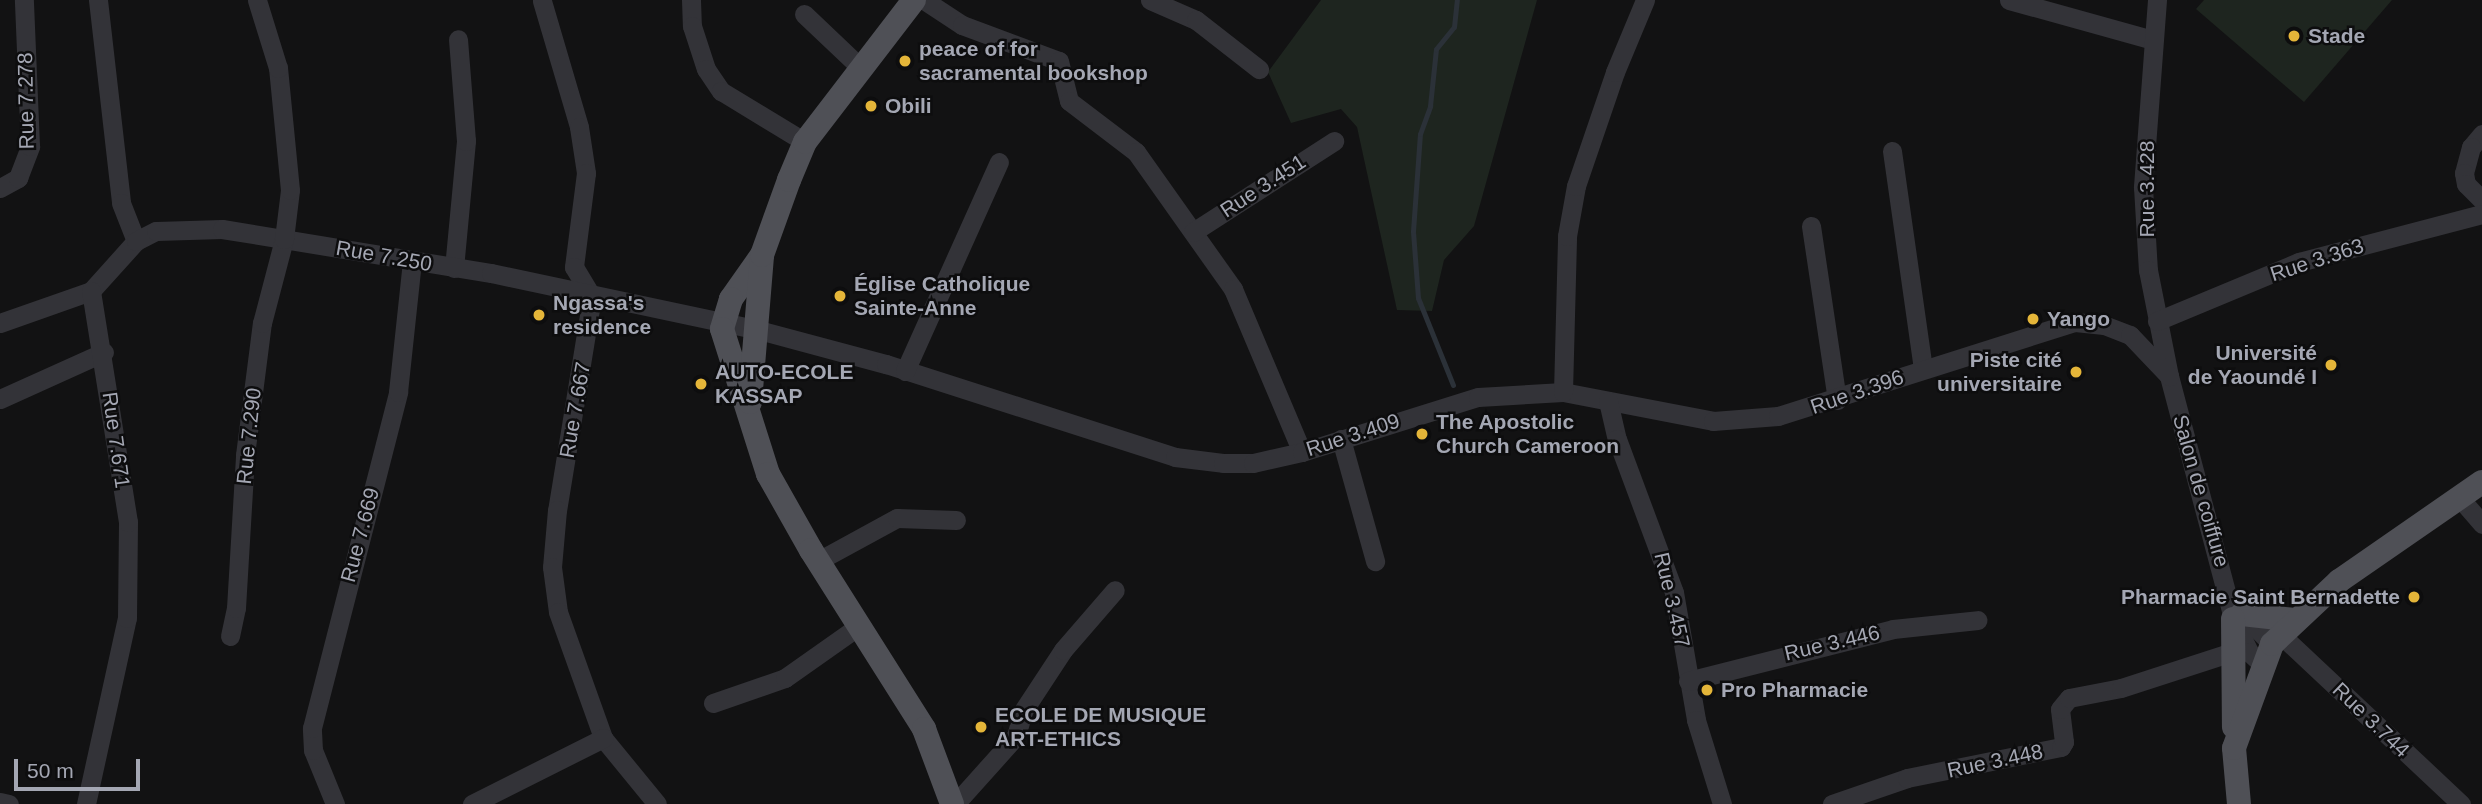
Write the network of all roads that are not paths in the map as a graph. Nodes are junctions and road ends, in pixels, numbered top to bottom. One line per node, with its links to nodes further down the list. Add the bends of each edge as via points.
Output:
1 (24, 0): 22 (street, Rue 7.278, via 30,146 18,178)
2 (97, 0): 28 (street, via 121,203)
3 (257, 0): 27 (street, via 278,68 289,141)
4 (691, 0): 19 (street, via 692,26 706,69 721,91)
5 (914, 0): 15 (main road)
6 (924, 0): 26 (street, via 962,24 1059,61 1069,100 1136,152)
7 (1150, 0): 16 (street, via 1196,20)
8 (1646, 0): 42 (street, via 1615,72 1576,186 1567,236)
9 (2009, 0): 14 (street)
10 (2157, 0): 14 (street, Rue 3.428)
11 (542, 1): 33 (street, via 579,127 586,173 574,267)
12 (804, 14): 15 (street)
13 (458, 39): 31 (street, via 466,141)
14 (2153, 40): 34 (street, Rue 3.428, via 2143,187)
15 (861, 68): 19 (main road)
16 (1259, 69)
17 (2482, 134): 23 (street, via 2471,147 2464,173 2466,184)
18 (1334, 141): 26 (street, Rue 3.451)
19 (805, 142): 29 (main road)
20 (1892, 152): 39 (street)
21 (999, 162): 40 (street)
22 (0, 188)
23 (2482, 200)
24 (2482, 215): 34 (street, Rue 3.363, via 2299,262)
25 (1811, 226): 44 (street)
26 (1193, 232): 48 (street, via 1238,299)
27 (284, 239): 28 (street, via 183,227 156,231); 30 (street, Rue 7.250); 59 (street, Rue 7.290, via 262,323)
28 (136, 241): 32 (street)
29 (762, 255): 36 (main road, via 731,299); 37 (main road)
30 (412, 262): 31 (street, Rue 7.250); 69 (street, Rue 7.669, via 398,392 312,729 313,750)
31 (454, 268): 33 (street, Rue 7.250)
32 (91, 291): 35 (street); 38 (street, Rue 7.671)
33 (592, 297): 36 (street, Rue 7.250); 64 (street, Rue 7.667, via 552,567 558,612)
34 (2157, 321): 41 (street, Rue 3.428)
35 (0, 323)
36 (722, 323): 37 (street, Rue 7.250); 46 (main road, via 724,341)
37 (755, 329): 40 (street, Rue 3.409); 46 (main road)
38 (104, 352): 43 (street); 68 (street, Rue 7.671, via 128,522 127,618)
39 (1923, 368): 41 (street, Rue 3.396, via 2075,322 2104,325 2130,335); 44 (street, Rue 3.396)
40 (905, 371): 48 (street, Rue 3.409, via 1175,457 1254,463)
41 (2169, 376): 56 (street, Salon de coiffure)
42 (1563, 392): 45 (street, Rue 3.396); 47 (street, Rue 3.409, via 1478,397)
43 (0, 400)
44 (1837, 400): 45 (street, Rue 3.396, via 1778,416 1713,421)
45 (1608, 401): 62 (street, Rue 3.457, via 1617,439 1674,592)
46 (749, 407): 53 (main road, via 768,474)
47 (1340, 439): 48 (street, Rue 3.409); 54 (street)
48 (1302, 452)
49 (2482, 482): 50 (main road)
50 (2458, 496): 52 (street); 60 (main road, via 2339,581)
51 (956, 520): 53 (street, via 897,517)
52 (2482, 524)
53 (818, 561): 58 (main road)
54 (1375, 561)
55 (1115, 590): 72 (street, via 1063,650 1023,711 1016,736)
56 (2236, 613): 60 (main road); 60 (street, Rue 3.744); 61 (main road)
57 (1979, 620): 62 (street, Rue 3.446, via 1893,629)
58 (860, 625): 63 (street, via 785,678); 72 (main road, via 924,729)
59 (230, 636)
60 (2278, 641): 65 (main road); 76 (street, Rue 3.744)
61 (2235, 651): 65 (main road); 74 (street, Rue 3.448, via 2140,682 2069,698 2060,709 2061,747 1908,778)
62 (1688, 681): 73 (street, Rue 3.457)
63 (713, 703)
64 (603, 738): 70 (street); 71 (street, Rue 7.667)
65 (2234, 748): 75 (main road)
66 (0, 803): 67 (street)
67 (9, 804)
68 (86, 804)
69 (335, 804)
70 (472, 804)
71 (657, 804)
72 (953, 804)
73 (1722, 804)
74 (1832, 804)
75 (2238, 804)
76 (2461, 804)

